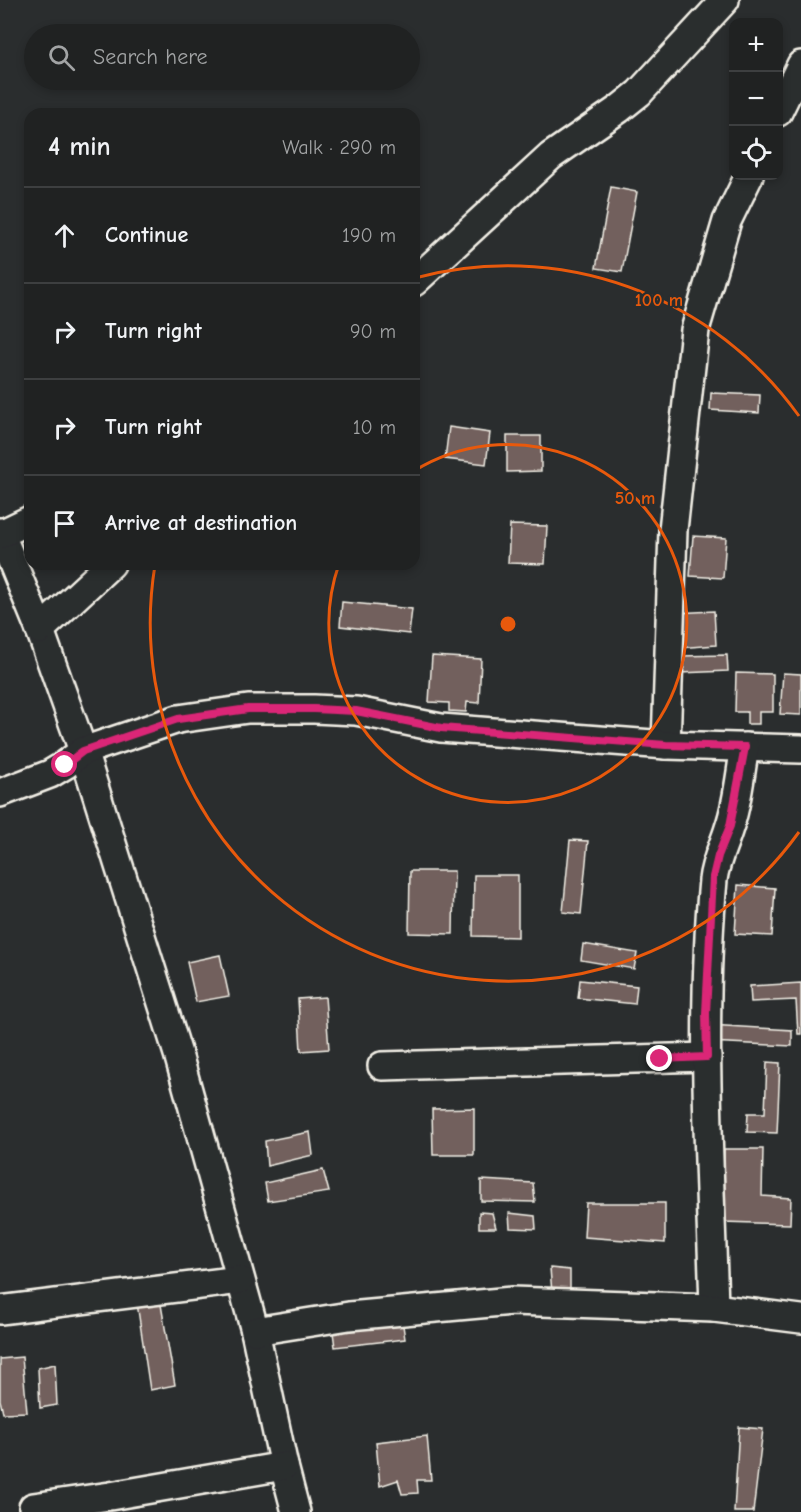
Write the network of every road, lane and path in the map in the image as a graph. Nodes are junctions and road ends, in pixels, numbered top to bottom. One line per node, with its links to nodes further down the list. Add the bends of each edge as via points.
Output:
1 (725, 0): 5 (street, via 639,93 551,156)
2 (801, 65): 3 (street)
3 (783, 102)
4 (747, 180): 10 (street, via 727,221 695,330 672,530)
5 (420, 276)
6 (24, 523): 7 (street)
7 (0, 533): 9 (street)
8 (105, 570): 9 (street)
9 (40, 630): 13 (street)
10 (666, 745): 11 (street); 13 (street, via 441,728 356,711 248,709 178,719)
11 (745, 747): 12 (street); 15 (street, via 730,826 713,877)
12 (801, 749)
13 (83, 751): 14 (street, via 50,774); 17 (street, via 178,1054)
14 (0, 793)
15 (707, 1057): 16 (street); 18 (street)
16 (382, 1066)
17 (240, 1280): 19 (street); 21 (street)
18 (714, 1308): 20 (street); 21 (street, via 512,1301 349,1316)
19 (0, 1310)
20 (801, 1319)
21 (255, 1331): 22 (street)
22 (284, 1466): 23 (street); 25 (street)
23 (110, 1504): 24 (street)
24 (33, 1507)
25 (296, 1512)

